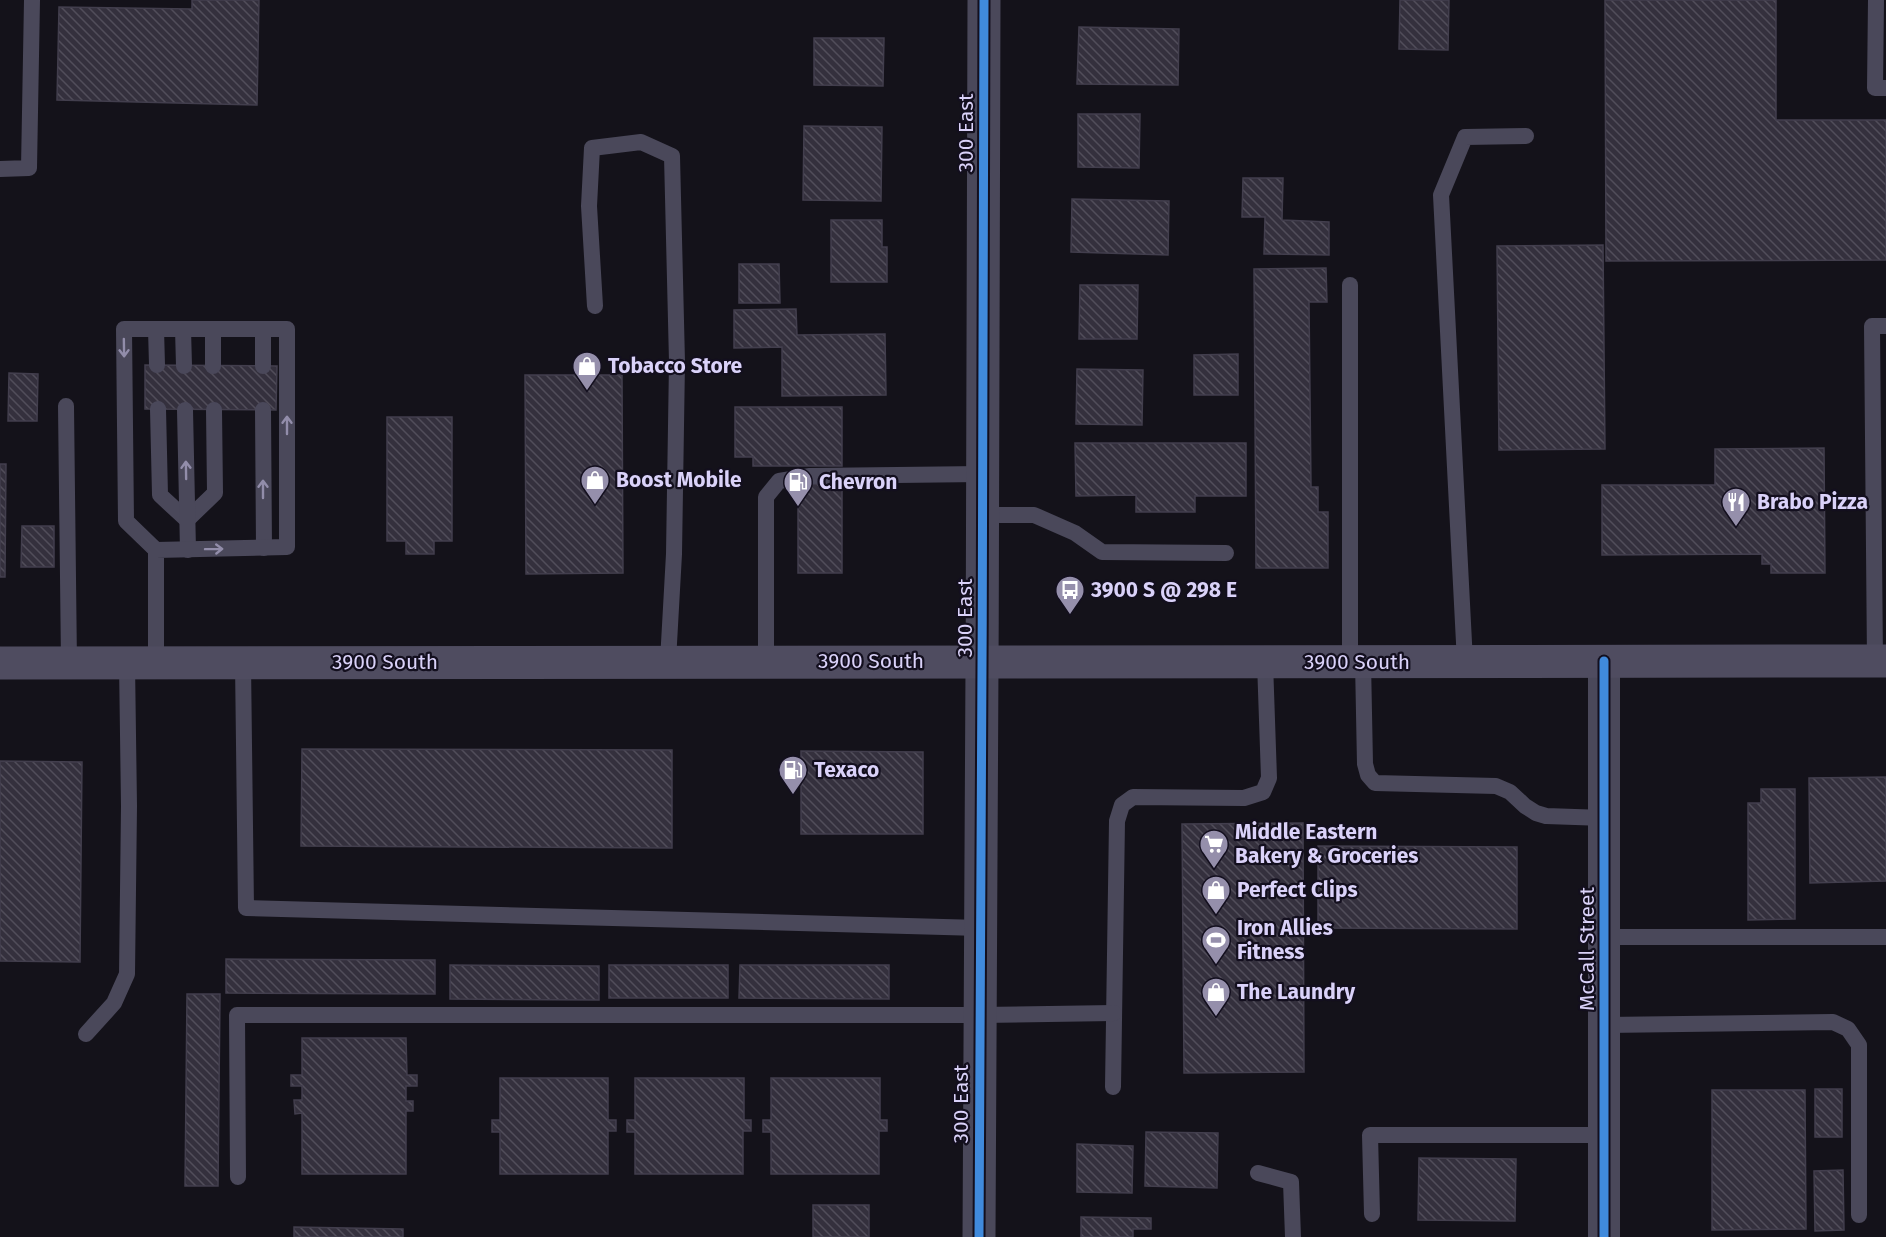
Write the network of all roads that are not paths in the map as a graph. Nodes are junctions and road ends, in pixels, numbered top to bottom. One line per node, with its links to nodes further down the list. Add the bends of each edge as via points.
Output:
1 (32, 0): 6 (lane, via 29,168)
2 (984, 0): 23 (street, 300 East)
3 (1876, 0): 4 (lane, via 1875,88)
4 (1886, 88)
5 (1526, 136): 36 (lane, via 1465,137 1441,195)
6 (0, 169)
7 (1350, 285): 35 (lane)
8 (596, 306): 32 (lane, via 590,206 592,148 641,142 672,156 677,362)
9 (1886, 326): 30 (lane, via 1872,326)
10 (156, 329): 11 (lane); 14 (lane); 27 (lane, one-way to 27, via 124,329 126,521)
11 (183, 329): 12 (lane); 15 (lane)
12 (213, 329): 13 (lane); 16 (lane)
13 (262, 329): 17 (lane); 26 (lane, one-way to 13, via 287,547 287,329)
14 (157, 365)
15 (184, 366)
16 (213, 366)
17 (262, 366)
18 (66, 406): 40 (lane)
19 (158, 409): 25 (lane, via 160,495)
20 (185, 410): 25 (lane, one-way to 20)
21 (214, 410): 25 (lane, via 215,493)
22 (263, 410): 26 (lane, one-way to 22)
23 (982, 474): 24 (street, 300 East); 33 (lane, via 810,476 779,481 766,497)
24 (983, 515): 29 (lane, via 1034,515 1102,552); 31 (street, 300 East)
25 (187, 520): 28 (lane)
26 (264, 548): 28 (lane, one-way to 26)
27 (156, 550): 28 (lane); 41 (lane)
28 (188, 550)
29 (1226, 553)
30 (1880, 556): 38 (lane)
31 (983, 661): 33 (main road, 3900 South); 34 (main road, 3900 South); 44 (street, 300 East)
32 (668, 662): 33 (main road, 3900 South); 42 (main road, 3900 South)
33 (766, 662)
34 (1265, 662): 35 (main road, 3900 South); 47 (lane, via 1269,778 1263,792 1244,798 1133,797 1122,805 1117,821)
35 (1356, 662): 36 (main road, 3900 South); 43 (lane, via 1365,764 1375,783 1496,786 1546,816)
36 (1465, 662): 37 (main road, 3900 South)
37 (1604, 662): 38 (main road, 3900 South); 43 (street, McCall Street)
38 (1881, 662)
39 (0, 663): 40 (main road, 3900 South)
40 (69, 663): 41 (main road, 3900 South)
41 (141, 663): 42 (main road, 3900 South); 50 (lane, via 129,806 127,974 114,1003)
42 (243, 663): 44 (lane, via 246,908)
43 (1604, 818): 45 (street, McCall Street)
44 (980, 928): 48 (street, 300 East)
45 (1605, 937): 46 (lane); 49 (street, McCall Street)
46 (1886, 937)
47 (1114, 1013): 48 (lane); 51 (lane)
48 (980, 1015): 54 (lane, via 237,1015); 57 (street, 300 East)
49 (1605, 1026): 52 (street, McCall Street); 56 (lane, via 1833,1022 1848,1029 1859,1045)
50 (86, 1034)
51 (1113, 1087)
52 (1605, 1135): 55 (lane, via 1370,1135); 59 (street, McCall Street)
53 (1258, 1173): 58 (lane, via 1290,1182)
54 (238, 1177)
55 (1372, 1214)
56 (1859, 1215)
57 (979, 1237)
58 (1293, 1237)
59 (1604, 1237)

